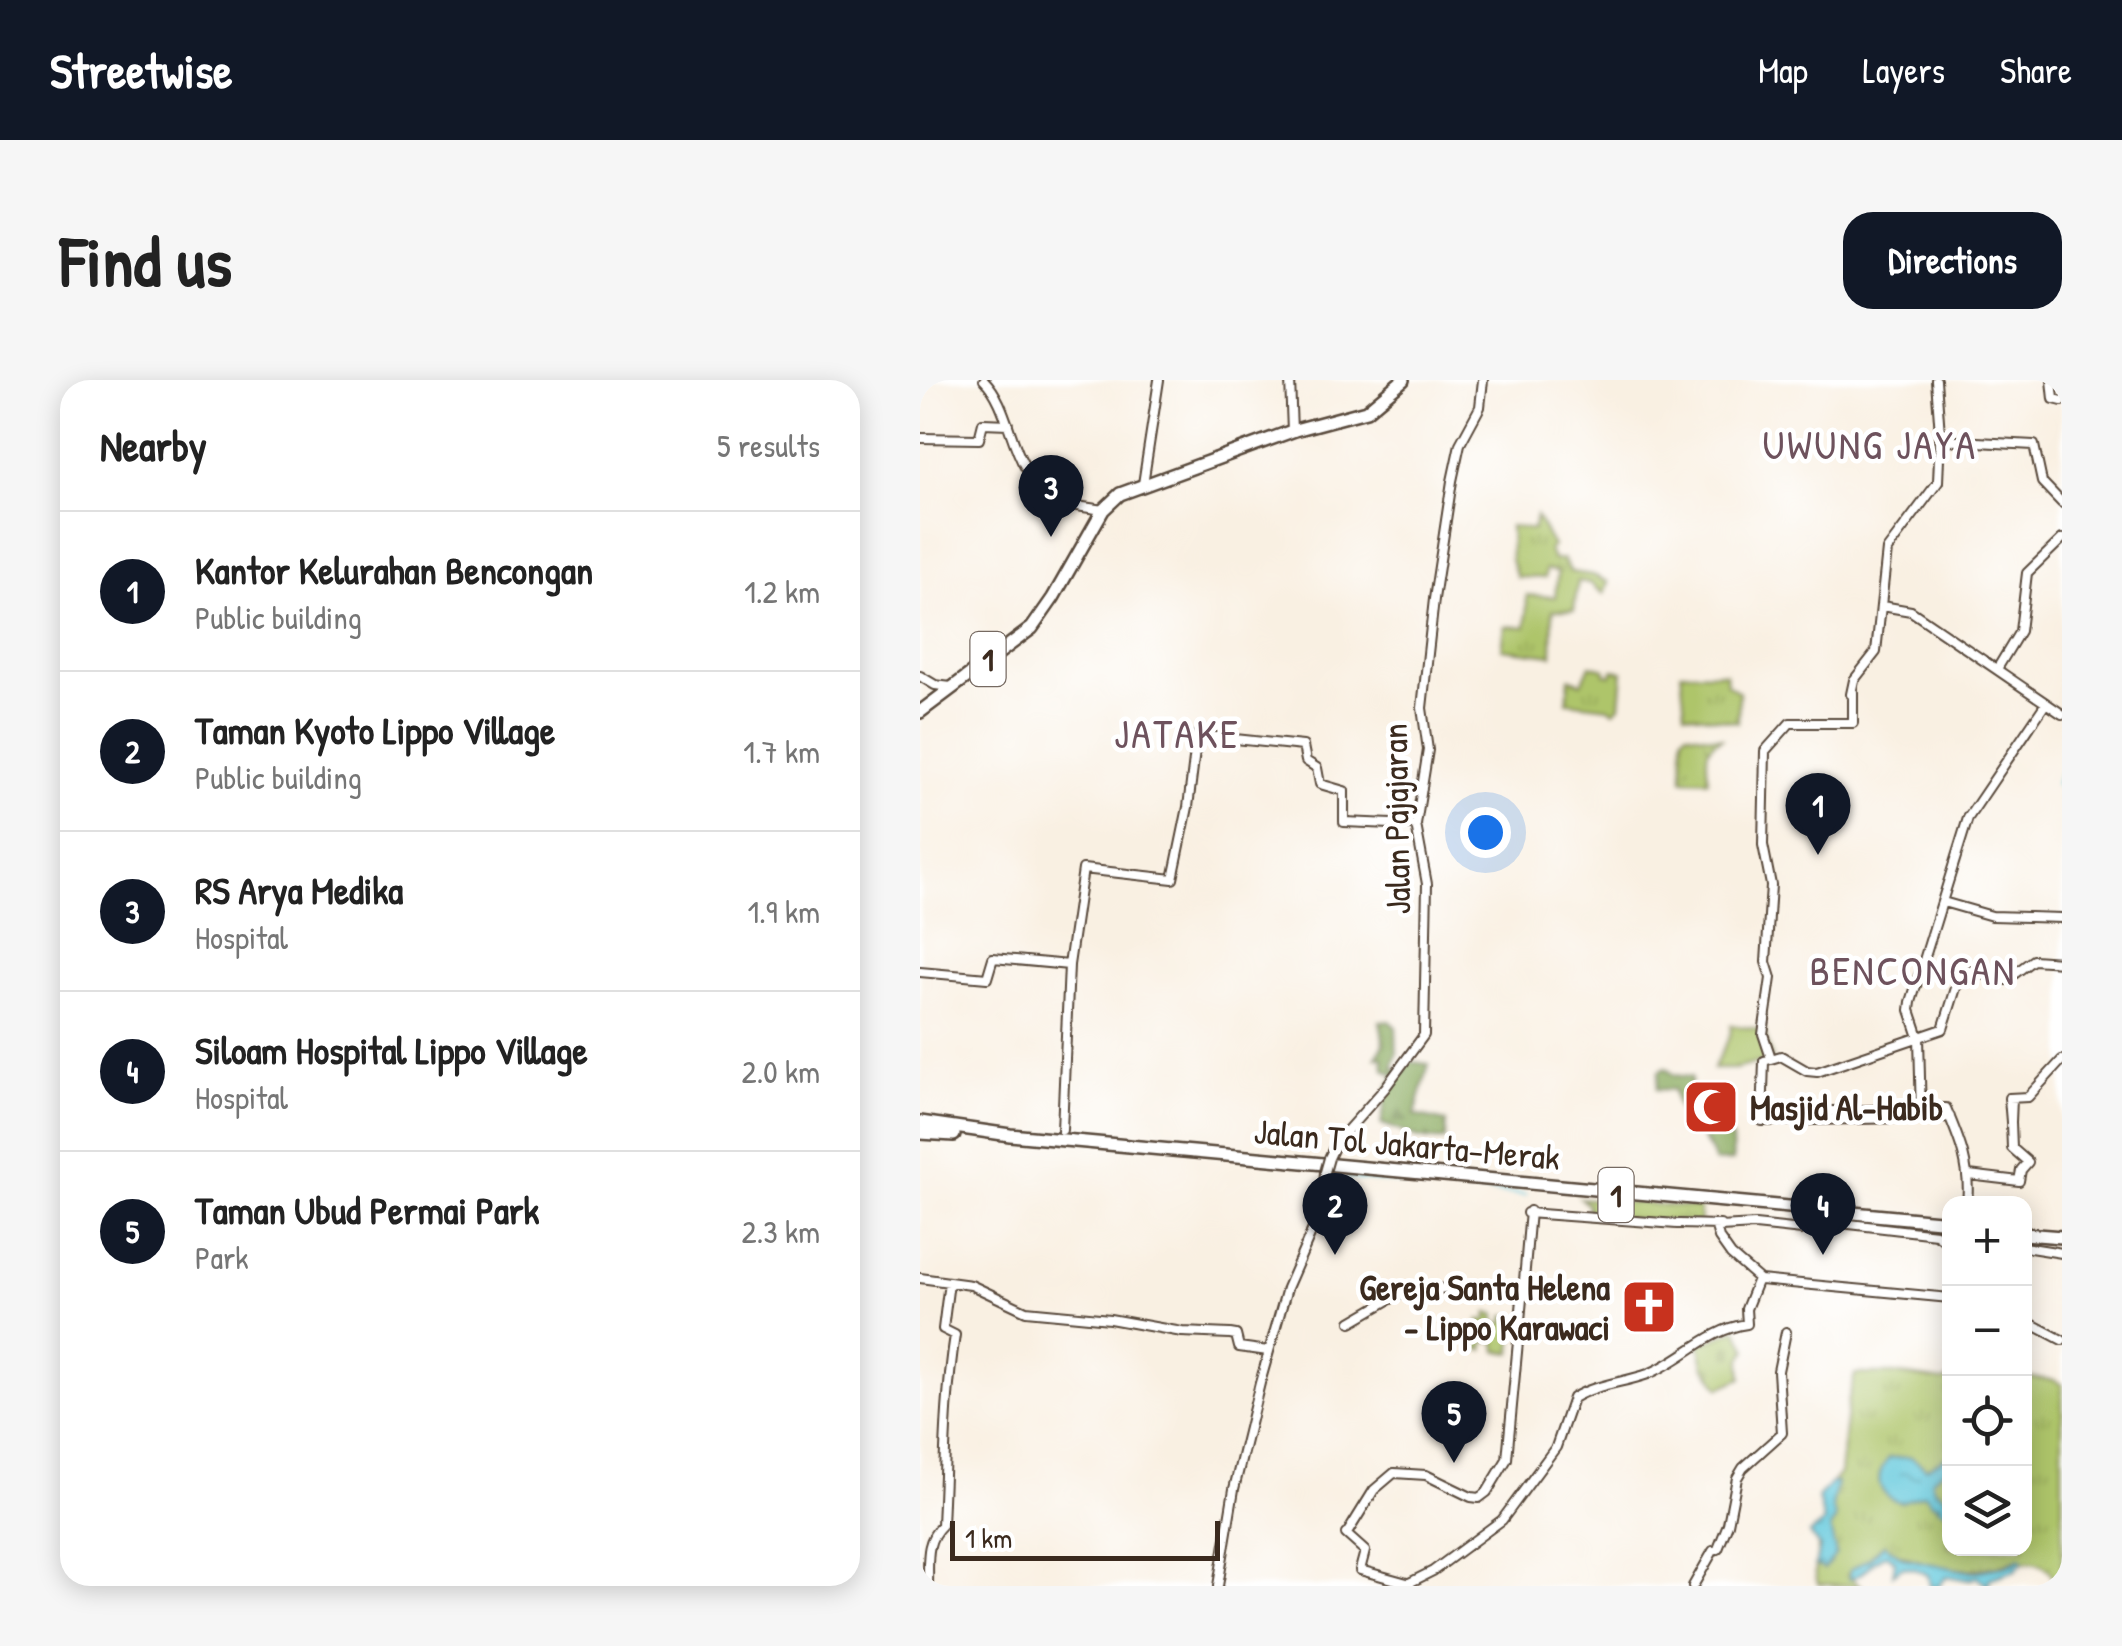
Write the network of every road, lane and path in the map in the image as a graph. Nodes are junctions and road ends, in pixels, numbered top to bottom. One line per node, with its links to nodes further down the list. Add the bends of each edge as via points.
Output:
1 (984, 380): 9 (street)
2 (1160, 380): 13 (street)
3 (1290, 380): 10 (street)
4 (1482, 380): 24 (street, Jalan Pajajaran, via 1480,407 1458,452 1438,565 1422,708 1427,760)
5 (1936, 380): 12 (street)
6 (2052, 380): 8 (street, via 2054,399)
7 (1392, 388): 10 (highway, 1, via 1358,412)
8 (2062, 401)
9 (1008, 424): 11 (street, via 982,423 978,440); 15 (street, via 1045,502)
10 (1292, 429): 13 (highway, 1)
11 (920, 438)
12 (1940, 440): 14 (street, via 2034,445 2042,482); 17 (street, via 1937,484 1887,550)
13 (1144, 482): 15 (highway, 1)
14 (2062, 503)
15 (1101, 510): 20 (highway, 1, via 1025,635)
16 (2062, 539): 18 (street, via 2027,573 2020,631)
17 (1882, 606): 18 (street, via 1911,611); 31 (street, via 1876,653 1854,678 1852,723 1790,723 1766,748 1762,845 1771,885 1766,962 1772,978 1763,1034)
18 (1997, 669): 21 (street)
19 (920, 676): 20 (street)
20 (952, 687): 22 (highway, 1)
21 (2046, 703): 23 (street); 25 (street, via 1968,818)
22 (920, 712)
23 (2062, 714)
24 (1416, 826): 28 (street, via 1344,822 1344,790 1320,784 1303,746 1197,735 1173,879 1083,868); 59 (street, Jalan Pajajaran, bridge, via 1427,884 1424,1035 1336,1143 1322,1208)
25 (1943, 902): 26 (street, via 1992,916); 30 (street, via 1910,1006)
26 (2062, 918)
27 (2062, 962): 30 (street, via 2030,961 2006,980 1962,968 1945,1027)
28 (1069, 965): 29 (street, via 994,958 987,978); 36 (street)
29 (920, 972)
30 (1919, 1037): 31 (street, via 1814,1072 1782,1056); 33 (street)
31 (1767, 1060): 34 (street)
32 (2062, 1060): 37 (street, via 2028,1097 2011,1098 2013,1149 2028,1162 2019,1181)
33 (1921, 1114): 34 (street); 34 (street); 37 (street, via 1948,1113)
34 (1762, 1115)
35 (920, 1127): 39 (highway, Jalan Tol Jakarta–Merak / 1); 40 (highway, Jalan Tol Jakarta–Merak / 1)
36 (1062, 1130)
37 (1969, 1175): 38 (street)
38 (1968, 1196)
39 (1942, 1223)
40 (1942, 1223)
41 (1719, 1230): 44 (street, via 1795,1230 1832,1222); 48 (street, via 1733,1252); 48 (street, via 1730,1255); 61 (street, via 1529,1212 1504,1464 1479,1498 1425,1474 1385,1476 1347,1532 1365,1551 1360,1570)
42 (2032, 1233): 43 (highway)
43 (2062, 1235)
44 (1942, 1238)
45 (2032, 1247): 46 (street)
46 (2062, 1252)
47 (920, 1278): 50 (street)
48 (1768, 1280): 49 (street); 51 (street); 61 (street, via 1746,1309 1744,1325 1712,1335 1645,1375 1573,1398 1556,1447 1502,1520)
49 (1821, 1280): 51 (street); 53 (street)
50 (949, 1282): 59 (street, via 1026,1311 1235,1335 1239,1347); 62 (street, via 943,1329 954,1335 946,1484 942,1525 926,1554)
51 (1840, 1286): 54 (street)
52 (1446, 1288): 55 (street, via 1399,1294)
53 (1942, 1295)
54 (1942, 1295)
55 (1351, 1322)
56 (2032, 1322): 58 (street)
57 (2032, 1323): 58 (street)
58 (2062, 1338)
59 (1268, 1350): 63 (street, Jalan Pajajaran)
60 (1780, 1415): 60 (street, via 1776,1362 1786,1332 1779,1366); 64 (street, via 1780,1438 1734,1483 1728,1524)
61 (1404, 1584)
62 (928, 1586)
63 (1218, 1586)
64 (1695, 1586)

